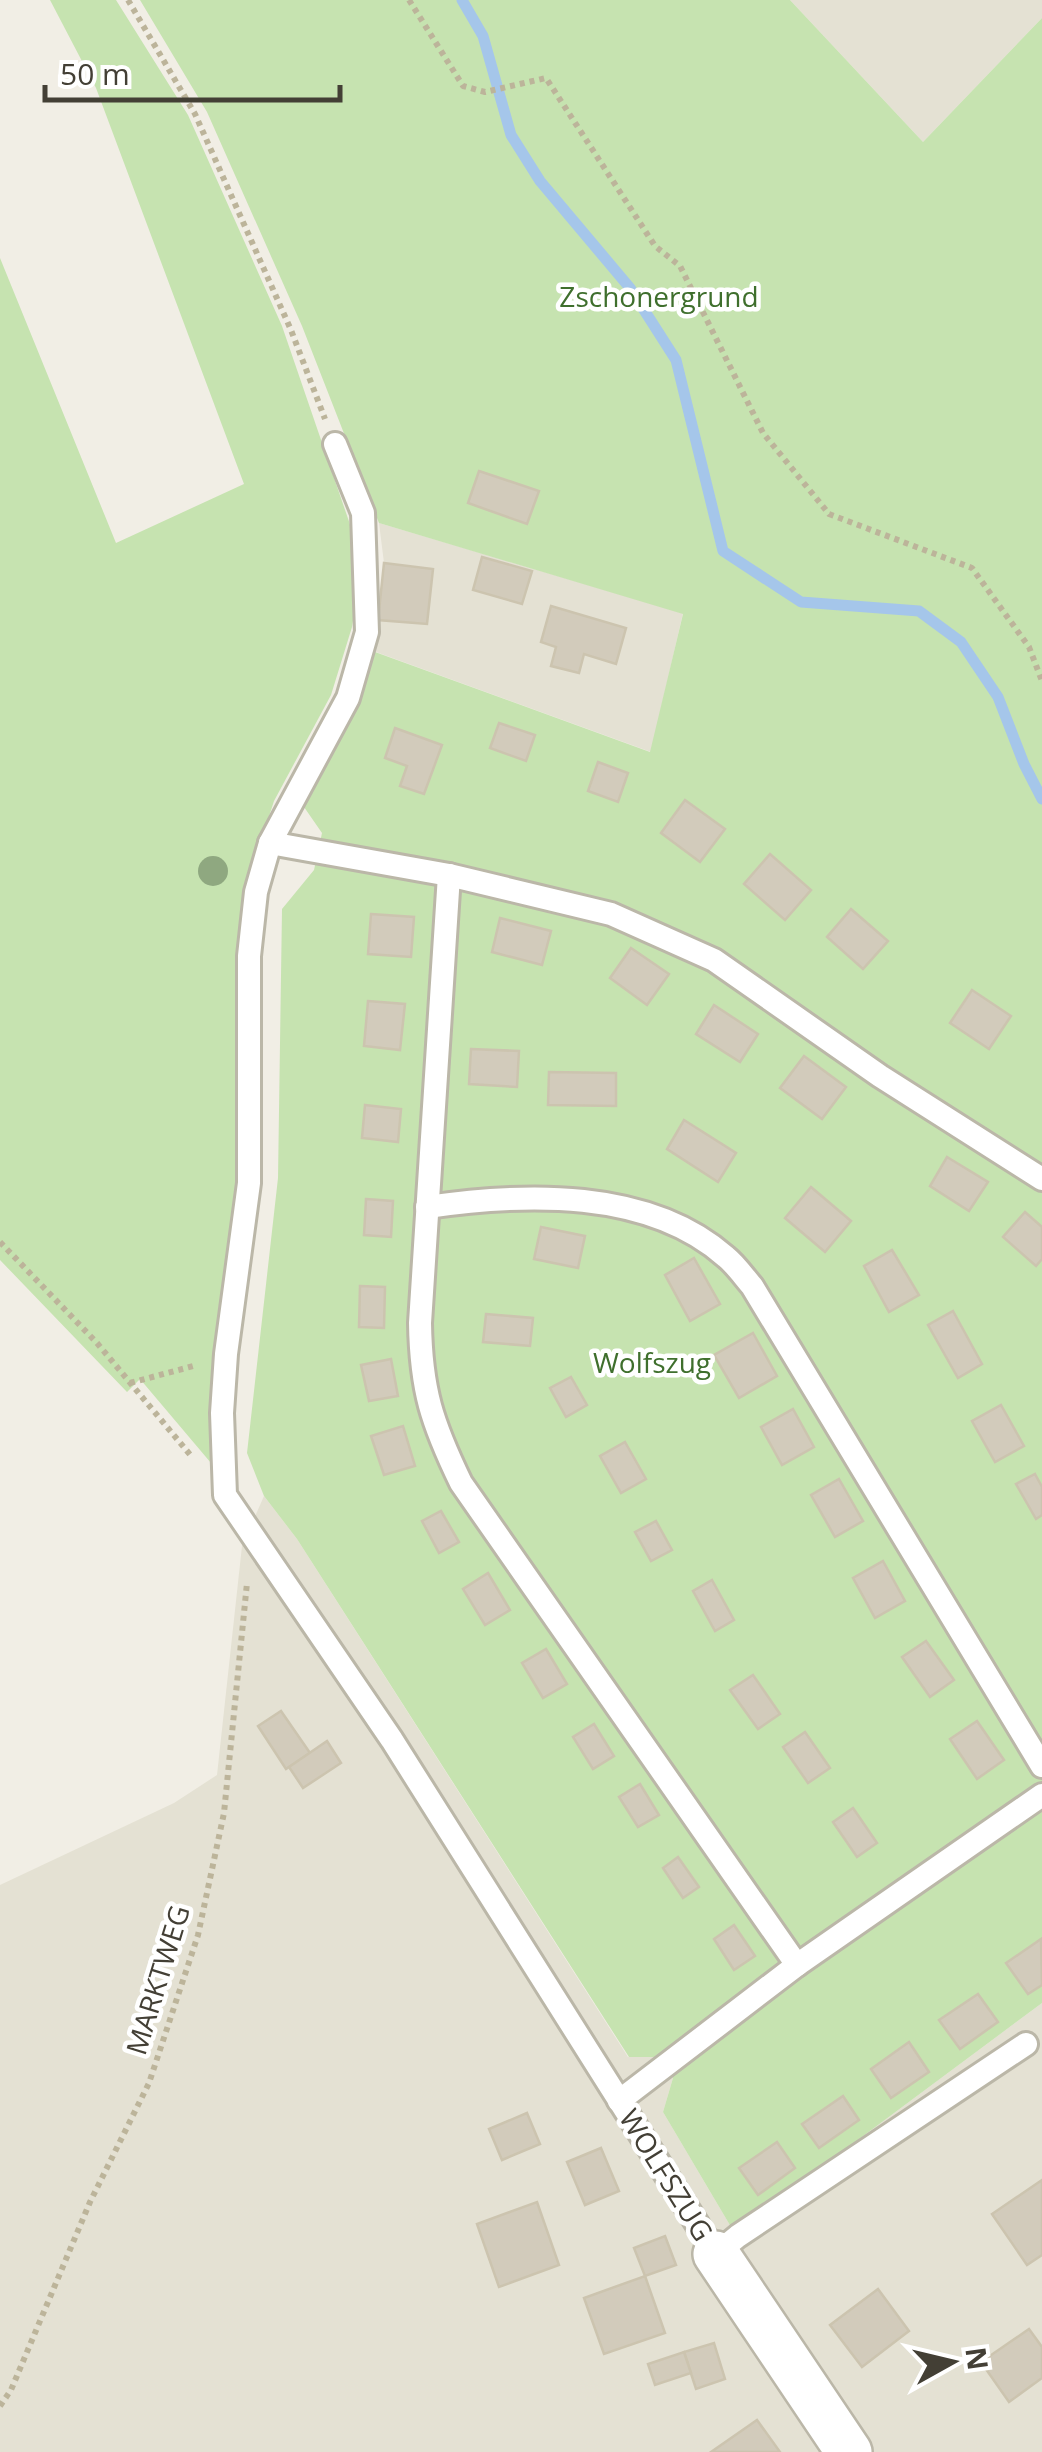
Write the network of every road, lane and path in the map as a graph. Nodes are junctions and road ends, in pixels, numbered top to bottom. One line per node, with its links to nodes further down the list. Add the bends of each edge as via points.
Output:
1 (128, 0): 3 (path, via 196,114)
2 (409, 0): 4 (path, via 463,86 485,92 546,78 655,246 680,266 763,433 829,514 972,568 1029,647)
3 (335, 444): 5 (lane, via 363,513 367,632 348,698)
4 (1042, 681)
5 (270, 842): 6 (lane); 10 (lane, via 249,956 249,1183)
6 (448, 875): 7 (lane, via 611,914 714,960); 8 (lane)
7 (1042, 1179)
8 (427, 1207): 14 (lane, via 545,1197 642,1212 692,1233 727,1258 752,1286); 16 (lane, via 421,1375 438,1437 461,1484)
9 (0, 1242): 11 (path)
10 (226, 1354): 11 (path); 12 (lane)
11 (130, 1383): 12 (path)
12 (225, 1495): 13 (lane, WOLFSZUG)
13 (251, 1536): 18 (lane, WOLFSZUG, via 392,1740); 20 (path, MARKTWEG, via 224,1813 198,1934 149,2084)
14 (1042, 1766)
15 (1042, 1795): 16 (lane)
16 (797, 1965): 18 (lane)
17 (1026, 2044): 19 (lane)
18 (620, 2101): 19 (lane, WOLFSZUG)
19 (716, 2254): 21 (street, WOLFSZUG)
20 (0, 2406)
21 (849, 2452)

